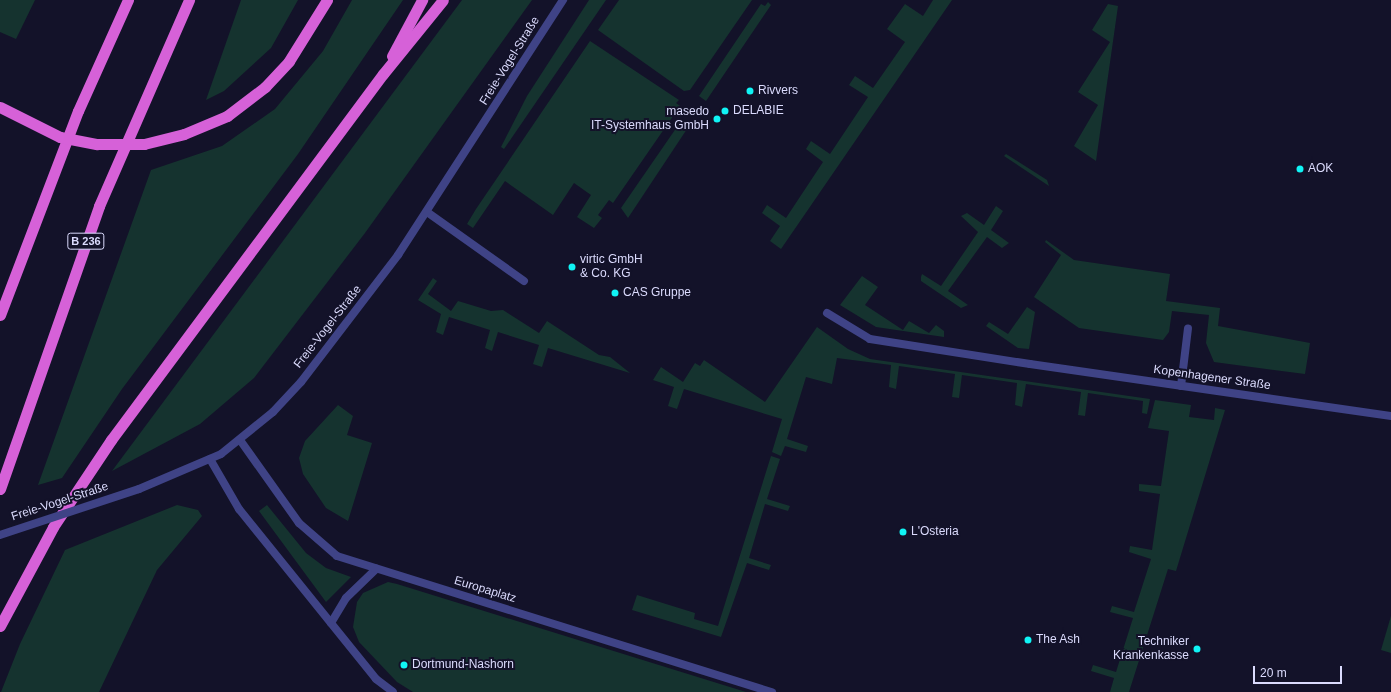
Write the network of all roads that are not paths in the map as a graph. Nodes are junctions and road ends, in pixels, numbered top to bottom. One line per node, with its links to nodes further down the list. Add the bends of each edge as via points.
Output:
1 (128, 0): 12 (highway, via 75,119)
2 (189, 0): 18 (highway, B 236, via 99,206)
3 (327, 0): 8 (highway, bridge, via 289,61 266,87 227,116 174,138 144,144 97,144 60,137)
4 (422, 0): 7 (highway)
5 (443, 0): 7 (highway)
6 (563, 0): 9 (street, Freie-Vogel-Straße)
7 (382, 74): 22 (highway, via 111,440 53,527)
8 (0, 107)
9 (427, 212): 10 (street); 16 (street, Freie-Vogel-Straße, via 315,365 288,397)
10 (524, 282)
11 (827, 313): 14 (street, Kopenhagener Straße, via 870,339)
12 (0, 315)
13 (1188, 328): 14 (street)
14 (1181, 386): 15 (street, Kopenhagener Straße)
15 (1391, 416)
16 (240, 440): 17 (street, Freie-Vogel-Straße); 20 (street, Europaplatz, via 312,538 337,556)
17 (210, 459): 19 (street, Freie-Vogel-Straße, bridge, via 139,489); 21 (street, via 228,494)
18 (0, 489)
19 (0, 535)
20 (376, 569): 21 (street, via 346,598); 24 (street, Europaplatz)
21 (331, 622): 23 (street, via 376,679)
22 (0, 626)
23 (393, 692)
24 (772, 692)

